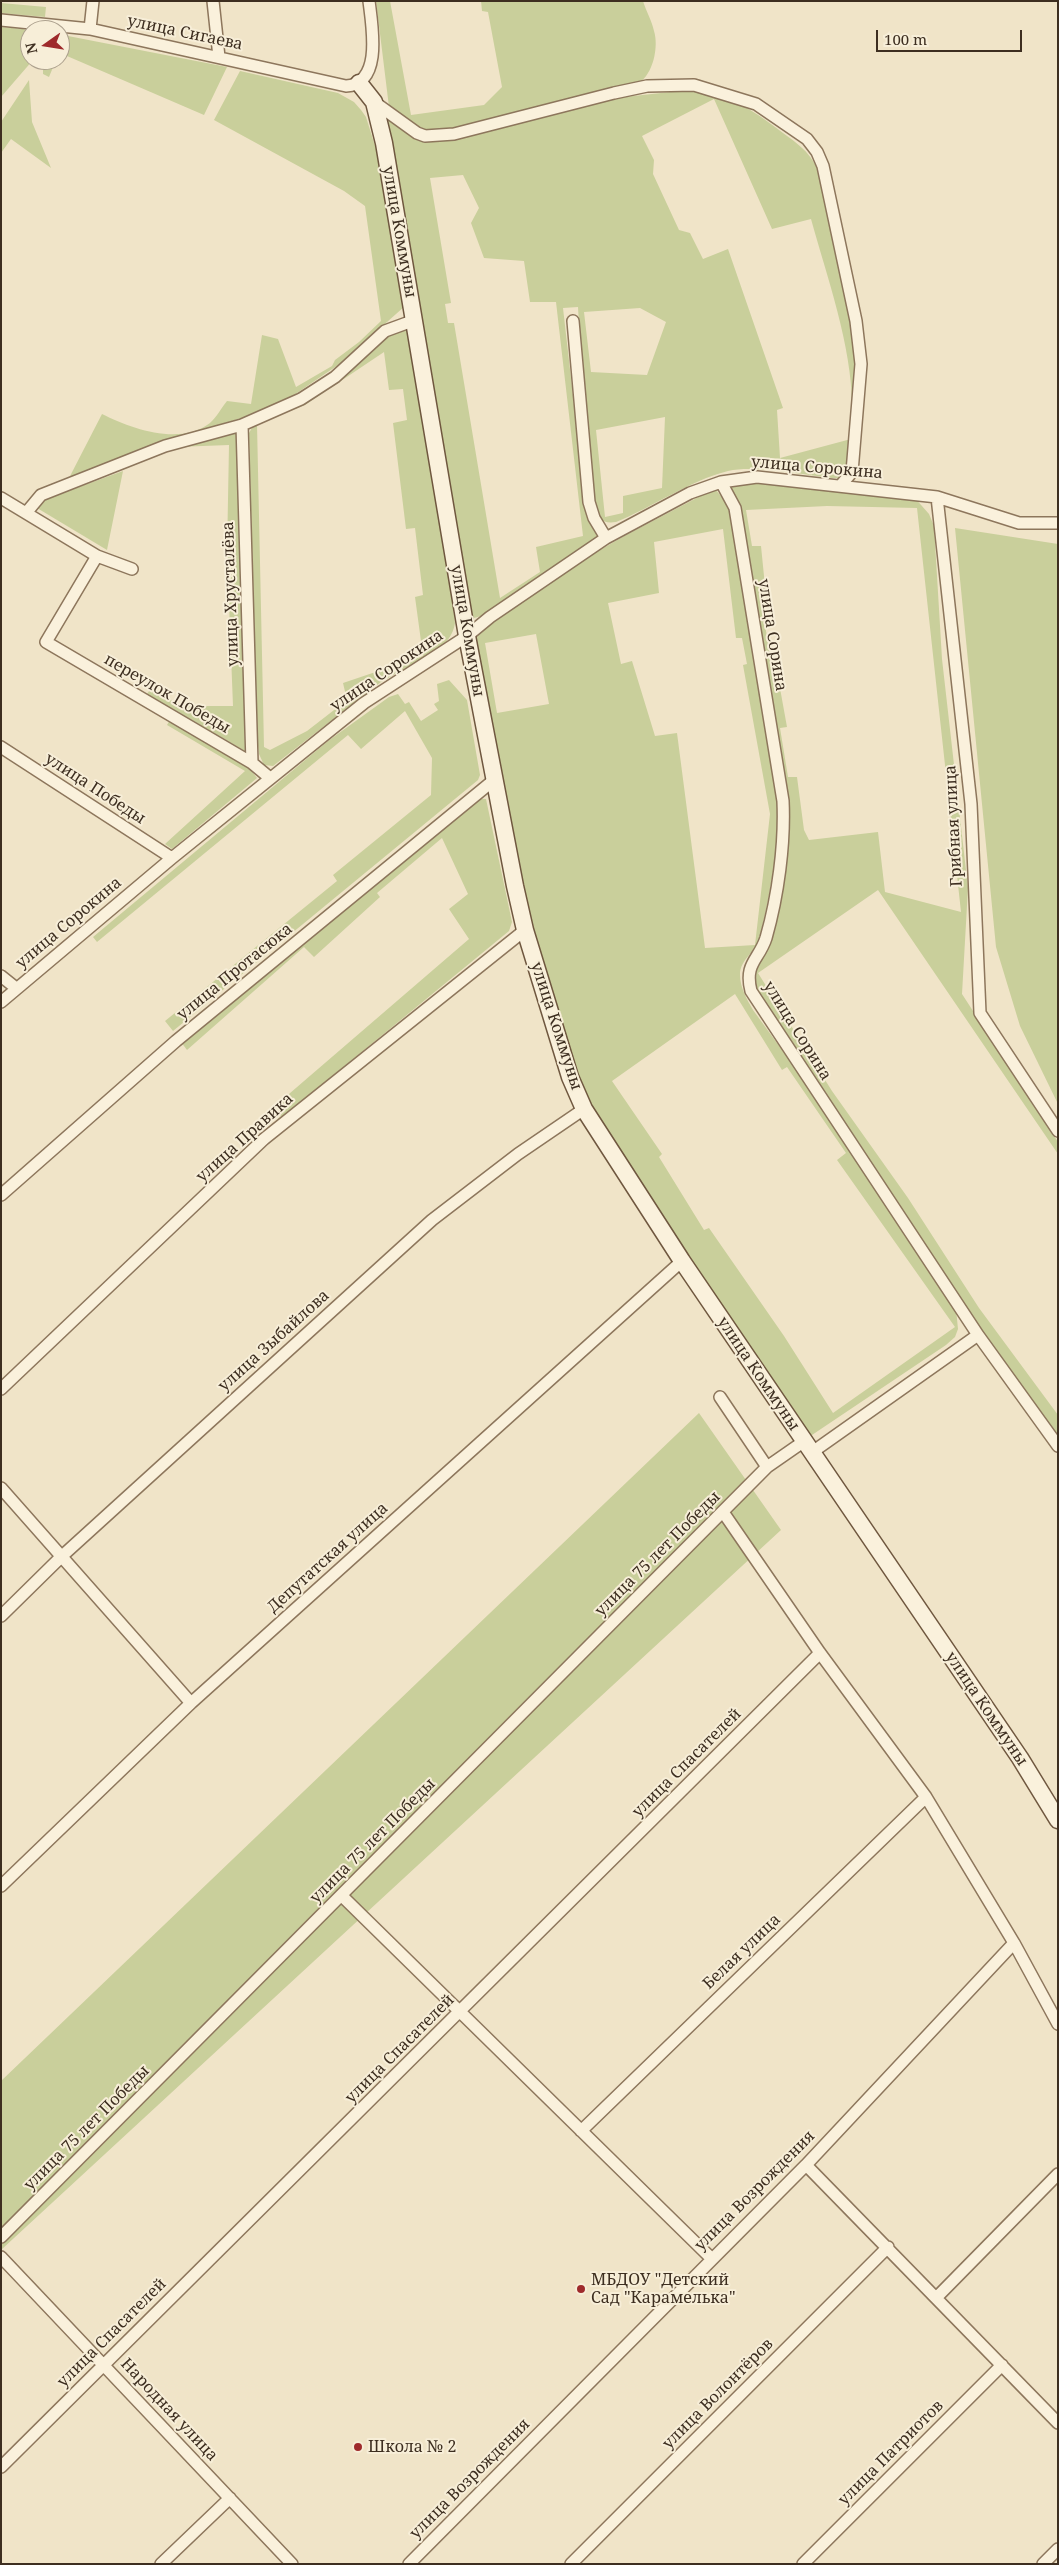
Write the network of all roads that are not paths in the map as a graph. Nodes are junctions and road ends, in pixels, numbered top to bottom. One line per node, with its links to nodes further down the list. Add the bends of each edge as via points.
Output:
1 (93, 1): 5 (street)
2 (214, 1): 6 (street)
3 (369, 1): 7 (street, via 372,51 370,63)
4 (1, 20): 5 (street, улица Сигаева)
5 (90, 29): 6 (street, улица Сигаева)
6 (219, 57): 7 (street, улица Сигаева, via 340,85)
7 (359, 83): 8 (street)
8 (374, 102): 9 (street, улица Коммуны); 13 (street, via 417,133 436,136 647,86 694,85 756,104 807,139 817,152 828,188 856,322 861,364 852,472)
9 (415, 320): 11 (street, via 385,331 335,377 306,396); 21 (street, улица Коммуны)
10 (573, 321): 18 (street, via 589,502)
11 (242, 425): 16 (street, via 165,446 41,495); 23 (street, улица Хрусталёва)
12 (721, 482): 13 (street, улица Сорокина, via 757,477); 18 (street, улица Сорокина, via 690,493); 35 (street, улица Сорина, via 735,508 783,800 782,849 765,940 749,969 751,991)
13 (841, 485): 15 (street, улица Сорокина)
14 (1, 498): 16 (street)
15 (937, 498): 17 (street, улица Сорокина, via 1019,523); 32 (street, Грибная улица, via 971,804 980,1013)
16 (26, 513): 19 (street)
17 (1058, 523)
18 (606, 538): 21 (street, улица Сорокина)
19 (97, 556): 20 (street); 23 (street, переулок Победы, via 46,642)
20 (132, 569)
21 (467, 636): 24 (street, улица Сорокина, via 364,703); 25 (street, улица Коммуны)
22 (1, 747): 26 (street, улица Победы)
23 (252, 762): 24 (street, переулок Победы)
24 (270, 778): 26 (street, улица Сорокина)
25 (494, 780): 27 (street, улица Коммуны); 33 (street, улица Протасюка, via 176,1041)
26 (172, 858): 29 (street, улица Сорокина)
27 (525, 930): 31 (street, улица Коммуны, via 570,1077); 36 (street, улица Правика, via 264,1139)
28 (1, 976): 29 (street)
29 (16, 988): 30 (street, улица Сорокина)
30 (1, 1002)
31 (584, 1109): 34 (street, улица Коммуны); 43 (street, улица Зыбайлова, via 518,1154 432,1220)
32 (1058, 1131)
33 (1, 1195)
34 (682, 1261): 39 (street, улица Коммуны); 46 (street, Депутатская улица)
35 (978, 1335): 38 (street, улица Сорина); 39 (street, улица 75 лет Победы)
36 (1, 1389)
37 (720, 1396): 40 (street)
38 (1058, 1446)
39 (807, 1448): 40 (street, улица 75 лет Победы); 48 (street, улица Коммуны, via 1020,1758)
40 (767, 1467): 42 (street, улица 75 лет Победы)
41 (1, 1488): 43 (street)
42 (723, 1512): 45 (street); 50 (street, улица 75 лет Победы)
43 (61, 1557): 44 (street, улица Зыбайлова); 46 (street)
44 (1, 1616)
45 (820, 1653): 47 (street); 52 (street, улица Спасателей)
46 (191, 1704): 49 (street, Депутатская улица)
47 (926, 1797): 51 (street); 54 (street, Белая улица)
48 (1058, 1820)
49 (1, 1886)
50 (341, 1895): 52 (street); 57 (street, улица 75 лет Победы)
51 (1014, 1943): 53 (street); 55 (street, улица Возрождения)
52 (460, 2013): 54 (street); 62 (street, улица Спасателей)
53 (1058, 2024)
54 (581, 2131): 60 (street)
55 (806, 2165): 58 (street); 60 (street, улица Возрождения)
56 (1058, 2174): 61 (street)
57 (1, 2237)
58 (888, 2247): 61 (street); 71 (street, улица Волонтёров)
59 (1, 2257): 62 (street, Народная улица)
60 (711, 2258): 70 (street, улица Возрождения)
61 (937, 2297): 63 (street)
62 (103, 2364): 65 (street, улица Спасателей); 66 (street, Народная улица)
63 (1002, 2365): 64 (street); 72 (street, улица Патриотов)
64 (1058, 2423)
65 (1, 2467)
66 (230, 2498): 68 (street); 69 (street, Народная улица)
67 (1058, 2549): 73 (street)
68 (161, 2564)
69 (292, 2564)
70 (409, 2564)
71 (571, 2564)
72 (803, 2564)
73 (1043, 2564)

